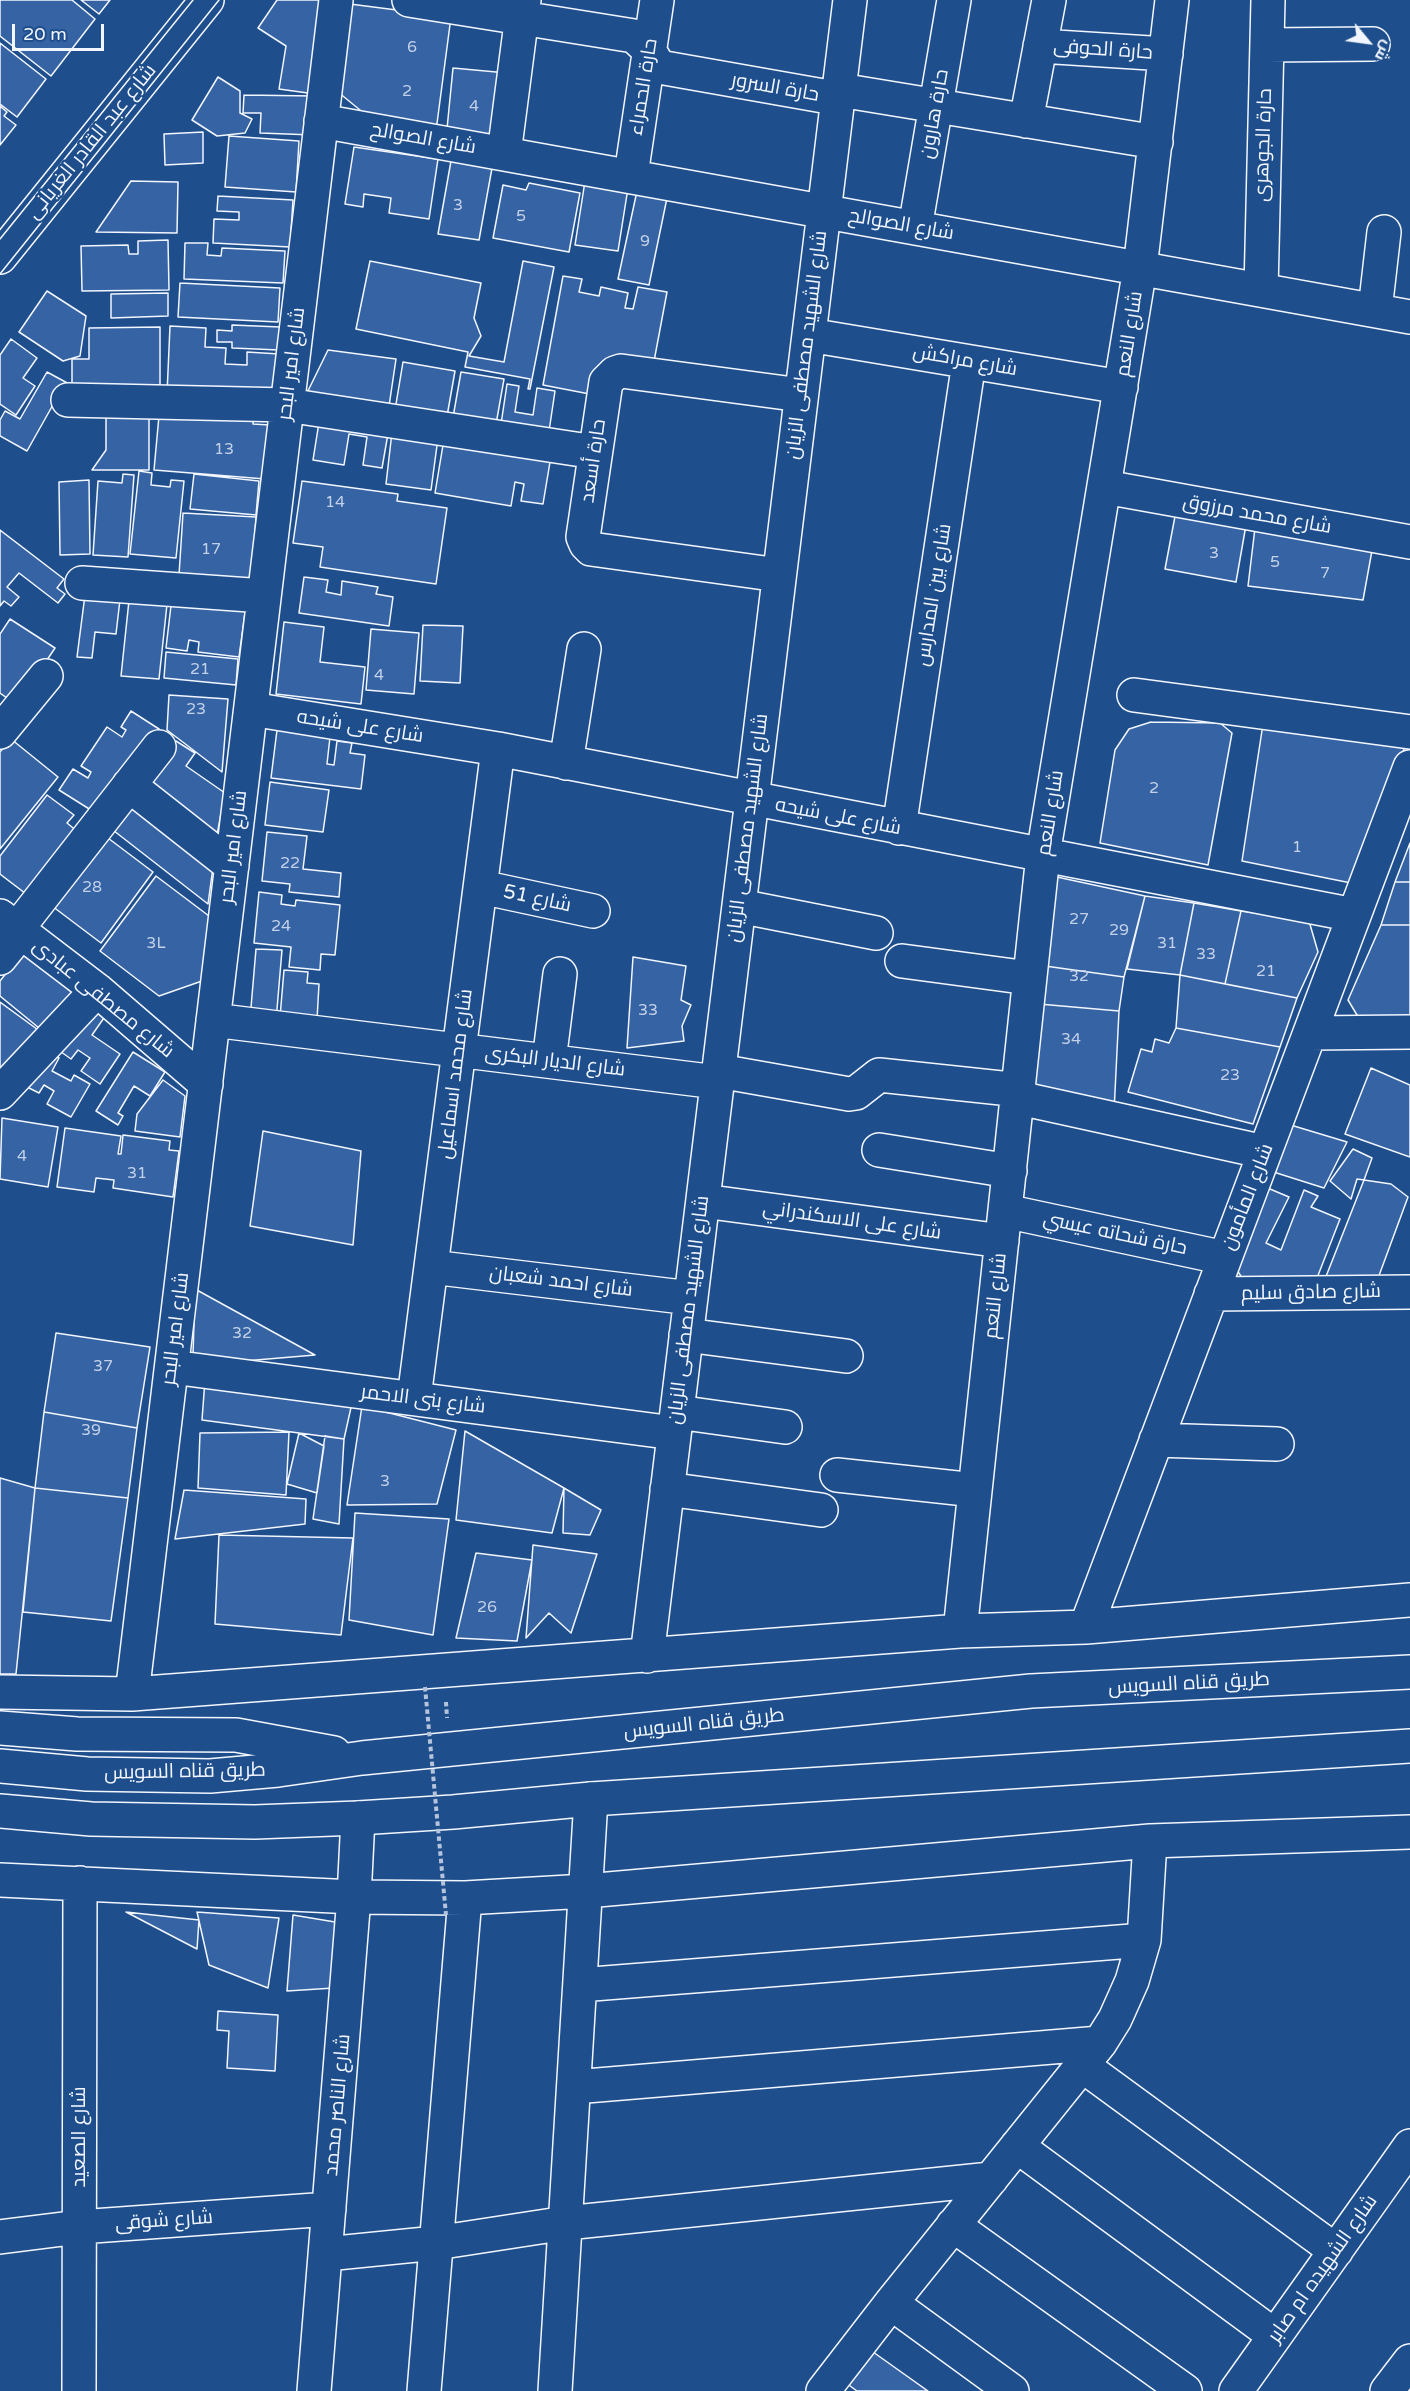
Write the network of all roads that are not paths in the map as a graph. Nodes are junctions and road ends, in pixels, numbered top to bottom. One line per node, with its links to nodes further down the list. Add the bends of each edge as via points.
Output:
1 (207, 0): 26 (main road, شارع عبد القادر الغريانى)
2 (336, 0): 18 (main road, شارع امير البحر)
3 (409, 0): 10 (main road, حارة السرور)
4 (657, 0): 14 (main road, حارة الحمراء)
5 (850, 0): 16 (main road, شارع الشهيد مصطفى الزيان)
6 (954, 0): 17 (main road, حارة هارون)
7 (1049, 0): 13 (main road)
8 (1172, 0): 15 (main road, شارع النعم)
9 (1268, 0): 12 (main road, حارة الجوهرى)
10 (523, 9): 14 (main road, حارة السرور, via 634,36); 21 (main road)
11 (1373, 44): 12 (main road)
12 (1267, 45): 28 (main road, حارة الجوهرى)
13 (1040, 46): 15 (main road, حارة الحوفى); 19 (main road)
14 (649, 50): 16 (main road, حارة السرور, via 659,67 829,97); 22 (main road, حارة الحمراء)
15 (1166, 54): 20 (main road, شارع النعم)
16 (839, 92): 17 (main road, حارة السرور); 23 (main road, شارع الشهيد مصطفى الزيان)
17 (936, 106): 19 (main road, حارة السرور); 24 (main road, حارة هارون)
18 (321, 121): 21 (main road, شارع الصوالح); 36 (main road, شارع امير البحر)
19 (1026, 121): 20 (main road, حارة السرور)
20 (1156, 142): 27 (main road, شارع النعم)
21 (504, 154): 22 (main road, شارع الصوالح)
22 (631, 175): 23 (main road, شارع الصوالح)
23 (824, 211): 24 (main road, شارع الصوالح); 31 (main road, شارع الشهيد مصطفى الزيان)
24 (915, 228): 27 (main road, شارع الصوالح)
25 (1384, 232): 29 (main road)
26 (0, 257)
27 (1140, 268): 28 (main road, شارع الصوالح); 33 (main road, شارع النعم)
28 (1260, 290): 29 (main road, شارع الصوالح)
29 (1375, 310): 30 (main road, شارع الصوالح)
30 (1410, 317)
31 (809, 335): 32 (main road, شارع مراكش); 34 (main road, شارع الشهيد مصطفى الزيان)
32 (969, 362): 33 (main road, شارع مراكش); 55 (main road, شارع بين المدارس)
33 (1121, 387): 38 (main road, شارع النعم)
34 (801, 394): 37 (main road, حارة أسعد, via 621,371 606,382); 40 (main road, شارع الشهيد مصطفى الزيان)
35 (68, 400): 36 (main road)
36 (287, 405): 37 (main road); 42 (main road, شارع امير البحر)
37 (596, 452): 40 (main road, حارة أسعد, via 584,537 591,549)
38 (1104, 487): 39 (main road, شارع محمد مرزوق); 56 (main road, شارع النعم)
39 (1410, 542)
40 (779, 575): 54 (main road, شارع الشهيد مصطفى الزيان)
41 (82, 583): 42 (main road)
42 (264, 596): 46 (main road, شارع امير البحر)
43 (584, 649): 51 (main road)
44 (46, 676): 47 (main road)
45 (1134, 695): 48 (main road)
46 (250, 709): 50 (main road, شارع على شيحه); 57 (main road, شارع امير البحر)
47 (0, 732)
48 (1410, 732)
49 (159, 747): 53 (main road)
50 (498, 749): 51 (main road, شارع على شيحه); 58 (main road, شارع محمد اسماعيل)
51 (566, 763): 54 (main road, شارع على شيحه)
52 (1410, 766): 61 (main road, شارع المأمون)
53 (129, 785): 57 (main road); 62 (main road)
54 (752, 800): 55 (main road, شارع على شيحه); 59 (main road, شارع الشهيد مصطفى الزيان)
55 (899, 828): 56 (main road, شارع على شيحه)
56 (1043, 855): 61 (main road, شارع على شيحه); 67 (main road, شارع النعم)
57 (232, 866): 69 (main road, شارع امير البحر)
58 (481, 887): 60 (main road, شارع 51); 72 (main road, شارع محمد اسماعيل)
59 (739, 906): 63 (main road); 74 (main road, شارع الشهيد مصطفى الزيان)
60 (592, 910)
61 (1354, 915): 71 (main road, شارع المأمون)
62 (12, 926): 64 (main road); 68 (main road, شارع مصطفى عبادى)
63 (876, 933)
64 (0, 958)
65 (902, 961): 67 (main road)
66 (560, 974): 73 (main road)
67 (1029, 978): 77 (main road, شارع النعم)
68 (97, 990): 75 (main road, شارع مصطفى عبادى); 76 (main road)
69 (213, 1020): 72 (main road, شارع الديار البكرى); 75 (main road, شارع امير البحر)
70 (1410, 1032): 71 (main road)
71 (1310, 1033): 79 (main road, شارع المأمون)
72 (459, 1050): 73 (main road, شارع الديار البكرى); 84 (main road, شارع محمد اسماعيل)
73 (549, 1061): 74 (main road, شارع الديار البكرى)
74 (718, 1077): 77 (main road, شارع الديار البكرى, via 849,1094 879,1075); 81 (main road, شارع الشهيد مصطفى الزيان)
75 (206, 1084): 90 (main road, شارع امير البحر)
76 (0, 1092)
77 (1019, 1094): 79 (main road, شارع الديار البكرى); 80 (main road, شارع النعم)
78 (879, 1150): 80 (main road)
79 (1265, 1152): 83 (main road, شارع المأمون)
80 (1010, 1171): 82 (main road, شارع النعم)
81 (703, 1201): 82 (main road, شارع على الاسكندراني); 87 (main road, شارع الشهيد مصطفى الزيان)
82 (1004, 1226): 83 (main road, حارة شحاته عيسي); 98 (main road, شارع النعم)
83 (1225, 1258): 86 (main road, شارع المأمون)
84 (431, 1267): 87 (main road, شارع احمد شعبان); 91 (main road, شارع محمد اسماعيل)
85 (1410, 1292): 86 (main road, شارع صادق سليم)
86 (1211, 1294): 94 (main road, شارع المأمون)
87 (691, 1298): 88 (main road, شارع الشهيد مصطفى الزيان)
88 (686, 1335): 89 (main road); 92 (main road, شارع الشهيد مصطفى الزيان)
89 (846, 1356)
90 (172, 1366): 91 (main road, شارع بنى الاحمر); 106 (main road, شارع امير البحر)
91 (414, 1398): 92 (main road, شارع بنى الاحمر)
92 (675, 1422): 93 (main road, شارع بنى الاحمر); 97 (main road, شارع الشهيد مصطفى الزيان)
93 (786, 1427)
94 (1156, 1440): 95 (main road); 101 (main road, شارع المأمون)
95 (1277, 1444)
96 (837, 1475): 98 (main road)
97 (667, 1489): 99 (main road); 103 (main road, شارع الشهيد مصطفى الزيان)
98 (975, 1490): 102 (main road, شارع النعم)
99 (821, 1510)
100 (1410, 1600): 101 (main road)
101 (1086, 1627): 102 (main road)
102 (960, 1631): 103 (main road)
103 (647, 1656): 106 (main road, via 434,1679)
104 (1410, 1672): 109 (main road, طريق قناه السويس, via 1031,1691)
105 (0, 1692): 106 (main road)
106 (132, 1694)
107 (0, 1728): 109 (main road, via 236,1736)
108 (1410, 1746): 111 (main road)
109 (362, 1758): 110 (main road, طريق قناه السويس, via 210,1776 87,1774)
110 (0, 1766)
111 (591, 1799): 113 (main road); 118 (main road)
112 (0, 1811): 113 (main road, via 91,1819)
113 (358, 1818): 119 (main road, شارع الناصر محمد)
114 (1410, 1832): 115 (main road)
115 (1150, 1841): 118 (main road); 121 (main road)
116 (0, 1880): 117 (main road)
117 (80, 1883): 119 (main road); 131 (main road, شارع الصعيد)
118 (586, 1891): 120 (main road); 122 (main road)
119 (354, 1897): 120 (main road); 128 (main road, شارع الناصر محمد)
120 (455, 1906): 133 (main road)
121 (1144, 1940): 122 (main road); 123 (main road, via 1132,1981)
122 (580, 1985): 124 (main road)
123 (1091, 2054): 124 (main road); 125 (main road); 134 (main road)
124 (574, 2087): 129 (main road)
125 (1017, 2146): 127 (main road); 137 (main road)
126 (1410, 2146): 134 (main road, شارع الشهيده ام صابر)
127 (991, 2179): 129 (main road); 130 (main road)
128 (329, 2209): 131 (main road, شارع شوقى); 135 (main road, شارع الناصر محمد)
129 (566, 2223): 133 (main road); 143 (main road)
130 (953, 2225): 136 (main road); 145 (main road)
131 (79, 2228): 132 (main road, شارع شوقى); 140 (main road, شارع الصعيد)
132 (0, 2237)
133 (436, 2243): 135 (main road); 142 (main road)
134 (1336, 2251): 137 (main road, شارع الشهيده ام صابر)
135 (326, 2254): 141 (main road, شارع الناصر محمد)
136 (891, 2303): 139 (main road); 144 (main road)
137 (1275, 2336): 146 (main road, شارع الشهيده ام صابر)
138 (1410, 2361): 147 (main road)
139 (827, 2390)
140 (79, 2391)
141 (314, 2391)
142 (424, 2391)
143 (555, 2391)
144 (1012, 2391)
145 (1185, 2391)
146 (1236, 2391)
147 (1387, 2391)

